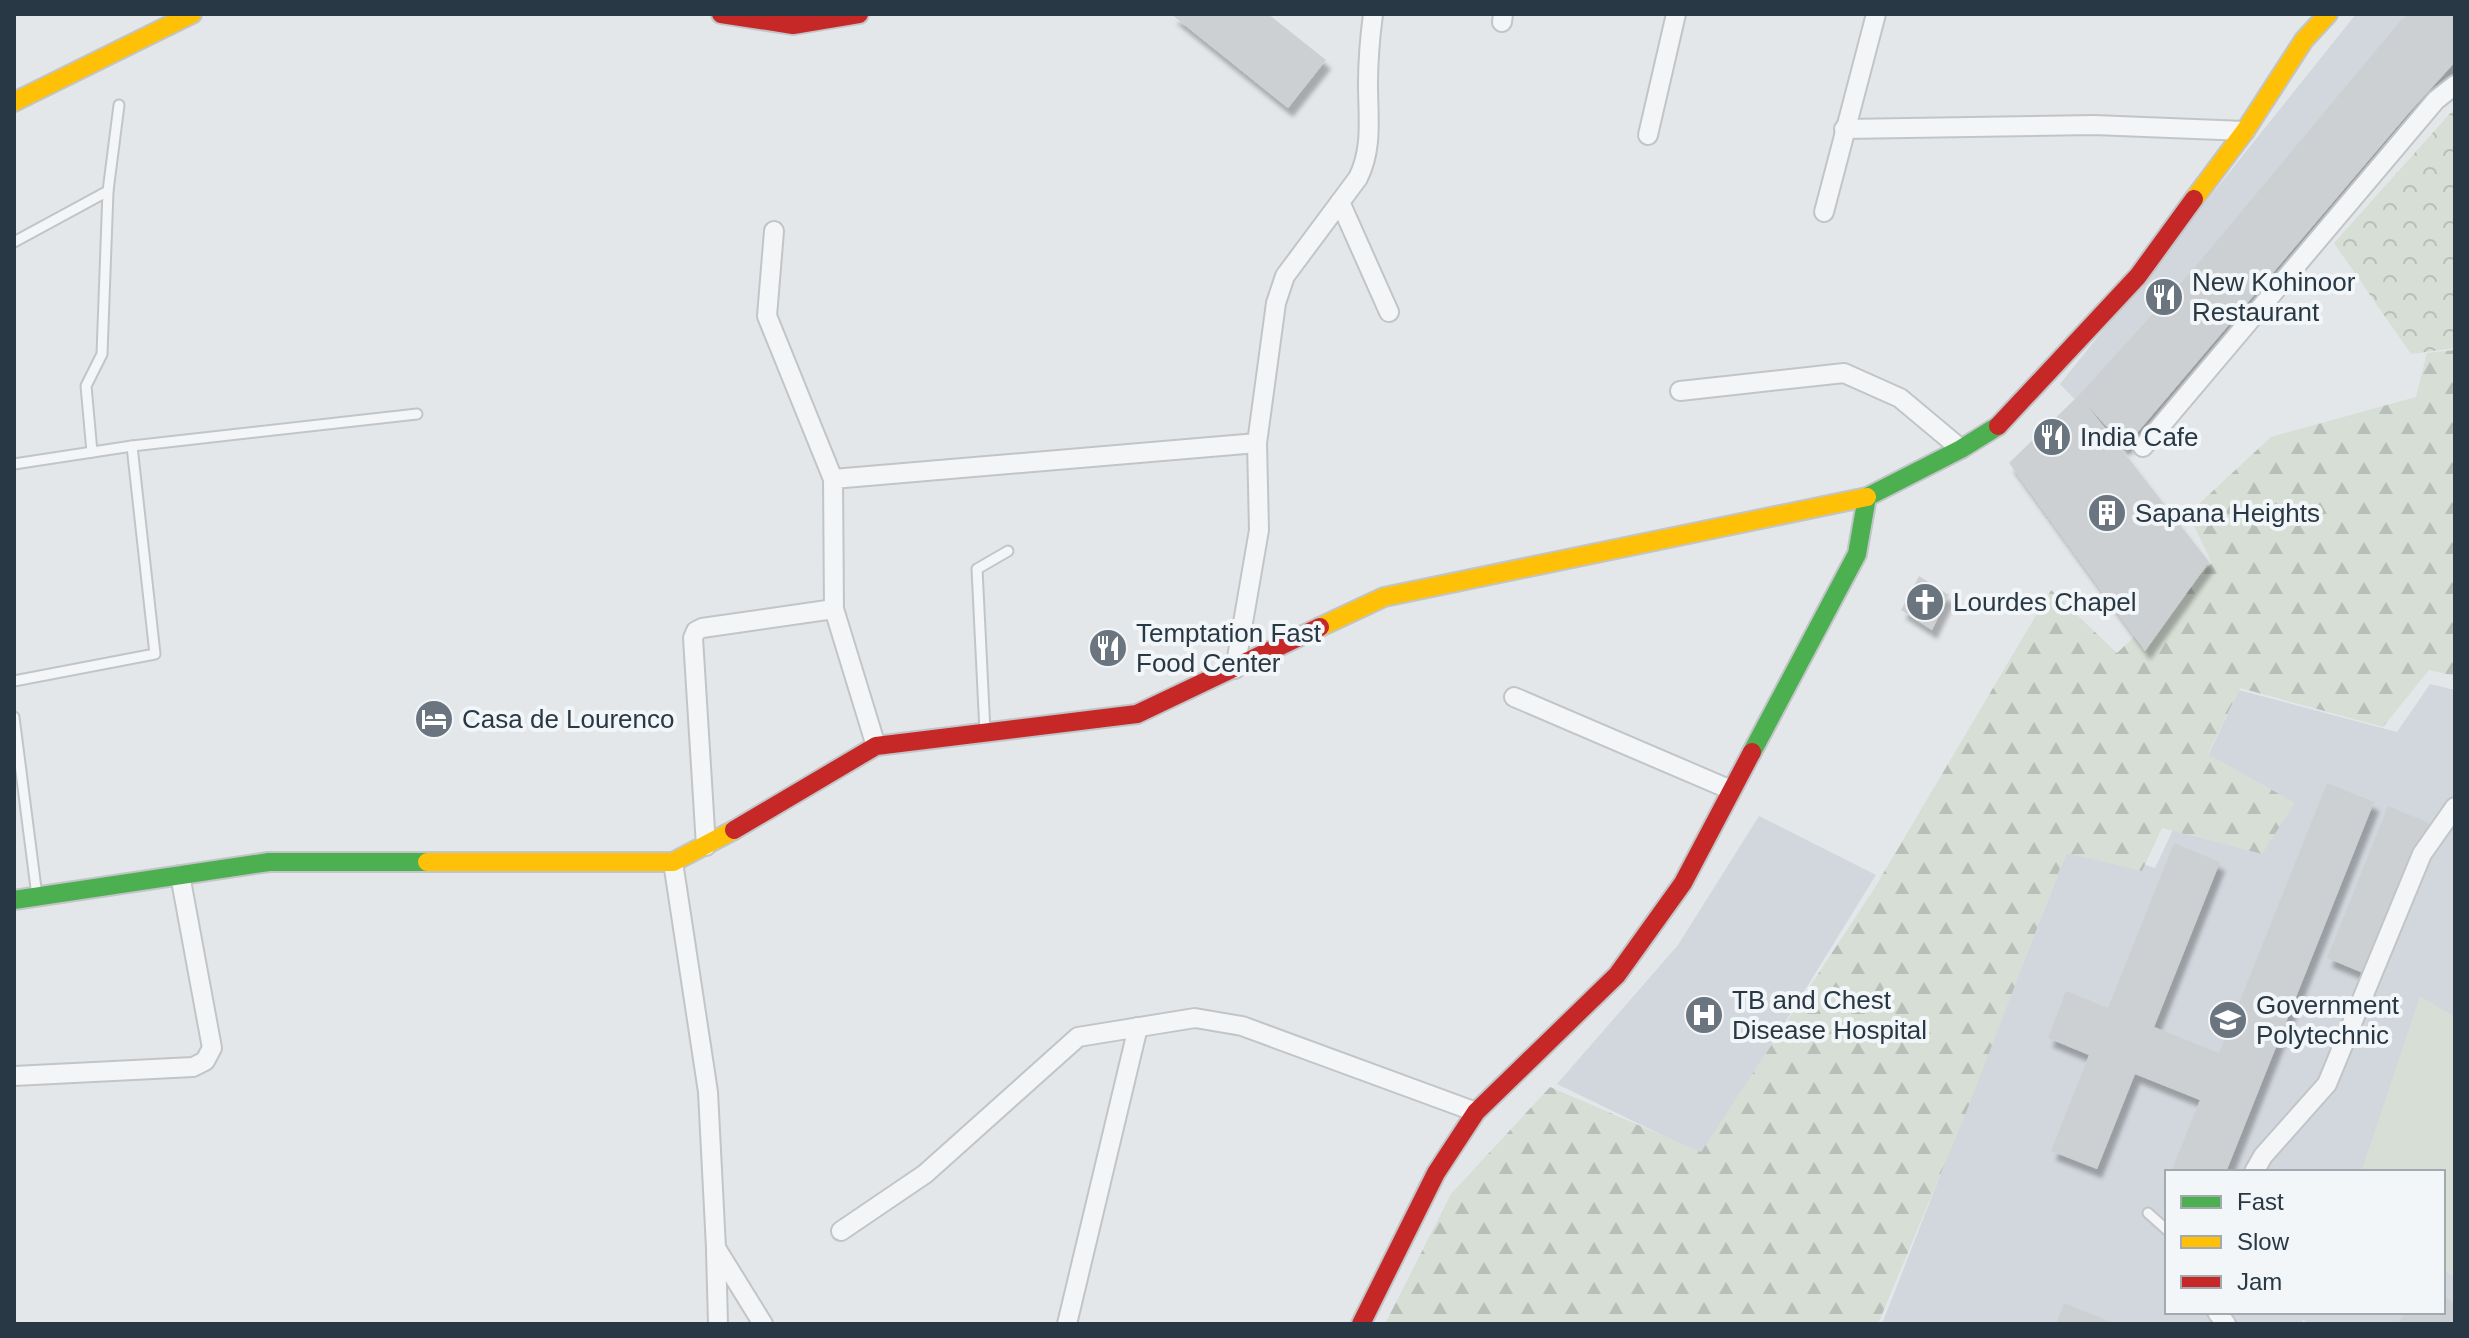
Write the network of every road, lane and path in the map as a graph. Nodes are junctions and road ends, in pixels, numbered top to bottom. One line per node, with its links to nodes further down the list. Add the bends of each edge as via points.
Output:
1 (192, 14): 11 (main road)
2 (721, 14): 3 (main road, via 793,25)
3 (859, 14)
4 (1373, 14): 17 (street, via 1369,145 1358,178)
5 (1676, 14): 15 (street)
6 (1876, 14): 13 (street)
7 (2310, 14): 9 (main road)
8 (2328, 14): 9 (main road)
9 (2304, 40): 14 (main road)
10 (2455, 85): 26 (street, via 2436,100)
11 (14, 102)
12 (119, 105): 16 (lane)
13 (1844, 129): 14 (street, via 2094,125); 18 (street)
14 (2245, 131): 27 (main road, via 2138,276 2002,424)
15 (1648, 135)
16 (108, 191): 20 (lane); 28 (lane, via 102,354 86,386)
17 (1340, 202): 21 (street); 24 (street, via 1285,276 1270,337)
18 (1824, 212)
19 (774, 231): 30 (street, via 767,316)
20 (14, 242)
21 (1389, 312)
22 (1680, 391): 27 (street, via 1844,373 1900,398)
23 (417, 414): 25 (lane)
24 (1257, 443): 30 (street); 34 (street, via 1259,530)
25 (132, 446): 28 (lane); 35 (lane, via 155,654)
26 (2143, 447)
27 (1961, 449): 31 (main road)
28 (92, 452): 29 (lane)
29 (14, 464)
30 (833, 479): 33 (street)
31 (1867, 497): 34 (main road, via 1384,597); 40 (main road, via 1857,554)
32 (1008, 551): 38 (lane, via 977,569)
33 (834, 609): 39 (street); 42 (street, via 696,631)
34 (1235, 669): 38 (main road, via 1137,714)
35 (14, 681)
36 (1514, 697): 40 (street)
37 (14, 717): 45 (lane)
38 (985, 732): 39 (main road)
39 (876, 746): 42 (main road)
40 (1731, 790): 49 (main road, via 1683,883 1617,975)
41 (2455, 807): 50 (street, via 2422,854 2327,1084)
42 (706, 846): 43 (main road)
43 (673, 862): 44 (main road, via 269,862); 54 (street, via 708,1092)
44 (180, 875): 45 (main road); 48 (street, via 212,1048 205,1061 193,1067)
45 (37, 896): 46 (main road)
46 (14, 900)
47 (1138, 1027): 49 (street, via 1195,1018 1242,1026); 53 (street, via 1078,1037 925,1174); 57 (street)
48 (14, 1076)
49 (1476, 1112): 58 (main road, via 1436,1173)
50 (2255, 1170)
51 (2148, 1213): 52 (lane)
52 (2165, 1228)
53 (841, 1231)
54 (716, 1248): 55 (street); 56 (street)
55 (718, 1324)
56 (763, 1324)
57 (1067, 1324)
58 (1361, 1324)

